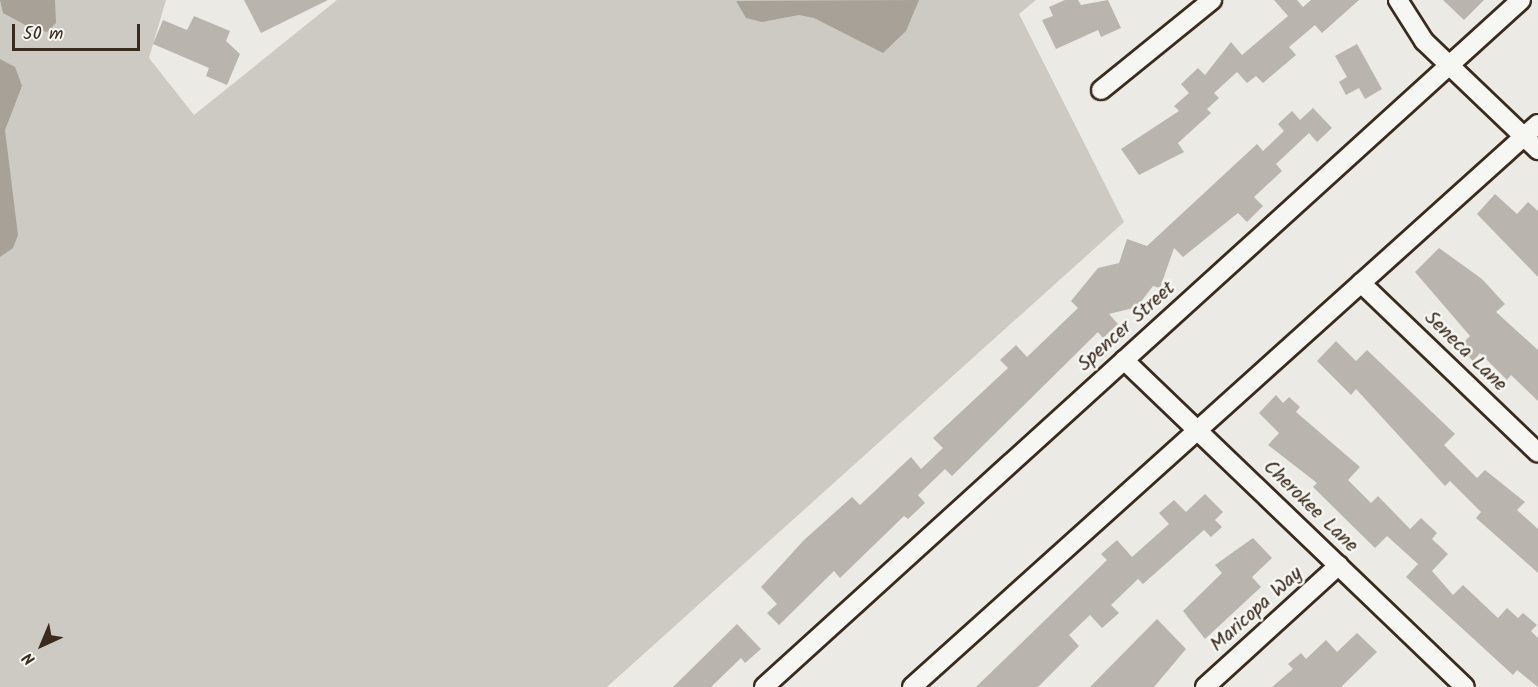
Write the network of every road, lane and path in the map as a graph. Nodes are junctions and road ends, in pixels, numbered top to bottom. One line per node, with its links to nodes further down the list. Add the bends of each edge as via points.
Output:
1 (1212, 0): 5 (street)
2 (1398, 0): 4 (street, via 1424,41)
3 (1521, 0): 4 (street, Spencer Street)
4 (1449, 65): 7 (street); 10 (street, Spencer Street)
5 (1101, 90)
6 (1538, 124): 7 (street)
7 (1524, 137): 8 (street); 9 (street)
8 (1538, 150)
9 (1361, 283): 11 (street); 12 (street, Seneca Lane)
10 (1124, 360): 11 (street, Cherokee Lane); 14 (street, Spencer Street)
11 (1200, 432): 13 (street, Cherokee Lane); 15 (street)
12 (1538, 453)
13 (1339, 566): 16 (street, Maricopa Way); 17 (street, Cherokee Lane)
14 (764, 687)
15 (912, 687)
16 (1205, 687)
17 (1465, 687)

